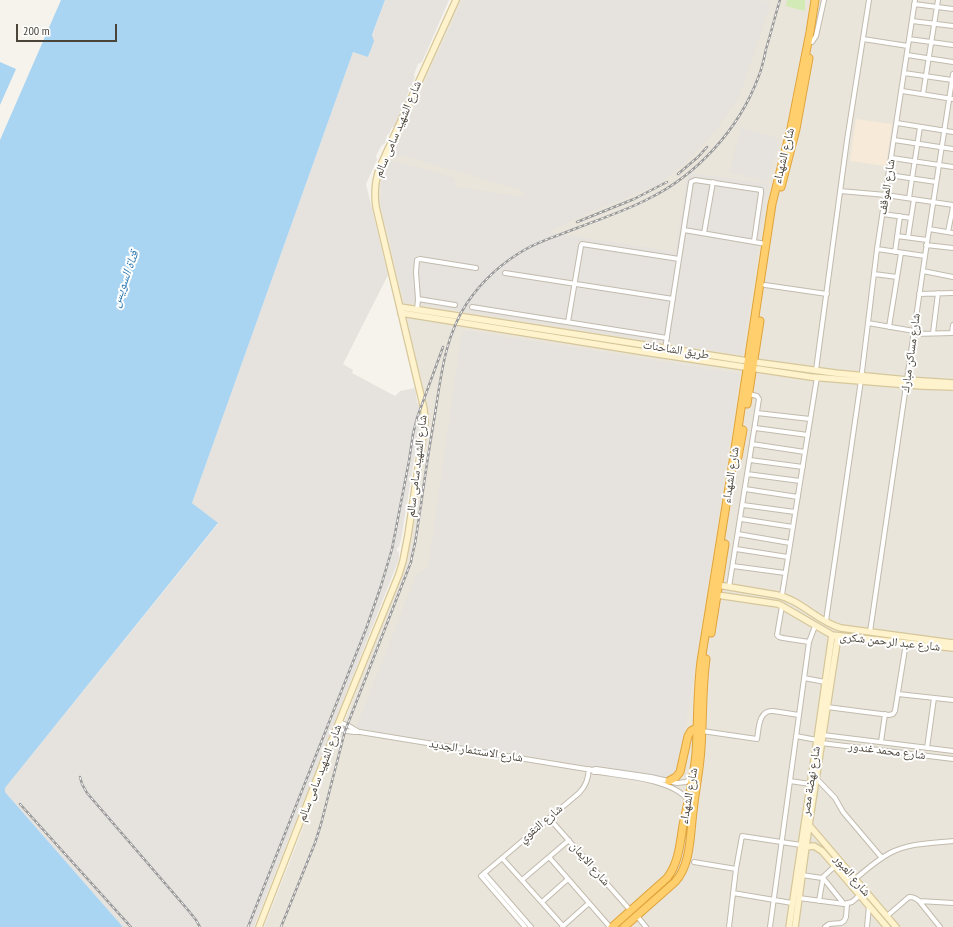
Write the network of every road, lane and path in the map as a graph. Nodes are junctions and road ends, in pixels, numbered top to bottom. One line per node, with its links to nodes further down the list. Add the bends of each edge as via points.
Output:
1 (456, 0): 88 (main road, شارع الشهيد سامى سالم, via 380,167 376,182 376,207)
2 (811, 0): 24 (highway)
3 (815, 0): 11 (highway, شارع الشهداء)
4 (820, 0): 11 (highway, شارع الشهداء)
5 (824, 0): 17 (street, via 816,36)
6 (869, 0): 15 (street)
7 (938, 0): 9 (street)
8 (915, 2): 9 (street); 12 (street, شارع الموقف)
9 (937, 7): 10 (street); 13 (street)
10 (953, 9)
11 (815, 14): 17 (highway, شارع الشهداء); 24 (highway, شارع الشهداء)
12 (912, 21): 13 (street); 16 (street, شارع الموقف)
13 (934, 24): 14 (street); 18 (street)
14 (953, 26)
15 (863, 39): 20 (street); 48 (street)
16 (909, 39): 18 (street); 20 (street, شارع الموقف)
17 (812, 42): 79 (highway, شارع الشهداء, via 796,129 777,200)
18 (932, 42): 19 (street); 22 (street)
19 (953, 45)
20 (908, 46): 21 (street, شارع الموقف)
21 (907, 55): 22 (street); 25 (street, شارع الموقف)
22 (929, 59): 23 (street); 27 (street)
23 (953, 62)
24 (802, 70): 65 (highway, شارع الشهداء, via 774,195)
25 (904, 73): 27 (street); 29 (street, شارع الموقف)
26 (953, 74): 28 (street, شارع مساكن مبارك)
27 (926, 76): 28 (street); 30 (street)
28 (952, 81): 31 (street, شارع مساكن مبارك)
29 (902, 91): 30 (street); 32 (street, شارع الموقف)
30 (923, 94): 31 (street)
31 (951, 98): 34 (street, شارع مساكن مبارك)
32 (897, 123): 33 (street); 36 (street, شارع الموقف)
33 (920, 127): 34 (street); 37 (street)
34 (944, 130): 35 (street); 38 (street, شارع مساكن مبارك)
35 (953, 132)
36 (894, 140): 37 (street); 40 (street, شارع الموقف)
37 (917, 144): 38 (street); 41 (street)
38 (942, 148): 39 (street); 42 (street, شارع مساكن مبارك)
39 (953, 149)
40 (892, 158): 41 (street); 44 (street, شارع الموقف)
41 (914, 161): 42 (street); 45 (street)
42 (939, 165): 43 (street); 47 (street, شارع مساكن مبارك)
43 (953, 167)
44 (889, 175): 45 (street); 49 (street, شارع الموقف)
45 (912, 179): 47 (street); 50 (street)
46 (713, 182): 58 (street, via 691,182); 60 (street); 63 (street, via 761,190)
47 (936, 182): 52 (street, شارع مساكن مبارك)
48 (840, 191): 49 (street); 82 (street)
49 (886, 195): 50 (street); 54 (street, شارع الموقف)
50 (909, 198): 51 (street)
51 (914, 199): 52 (street); 56 (street)
52 (933, 202): 53 (street); 57 (street, شارع مساكن مبارك)
53 (953, 206): 59 (street)
54 (883, 214): 55 (street); 67 (street, شارع الموقف)
55 (900, 216): 56 (street); 61 (street)
56 (911, 218): 62 (street)
57 (929, 228): 59 (street); 64 (street, شارع مساكن مبارك)
58 (684, 230): 60 (street); 71 (street)
59 (951, 232)
60 (704, 233): 63 (street)
61 (897, 236): 62 (street); 68 (street)
62 (908, 237): 64 (street)
63 (754, 241): 65 (street)
64 (927, 242): 66 (street); 70 (street, شارع مساكن مبارك)
65 (766, 244): 101 (highway, شارع الشهداء)
66 (953, 248)
67 (877, 249): 68 (street); 75 (street, شارع الموقف)
68 (895, 252): 69 (street)
69 (901, 253): 70 (street); 76 (street)
70 (924, 256): 73 (street, شارع مساكن مبارك)
71 (679, 258): 78 (street, via 582,244); 85 (street)
72 (476, 268): 84 (street, via 418,260)
73 (923, 271): 77 (street); 83 (street, شارع مساكن مبارك)
74 (505, 273): 78 (street)
75 (874, 274): 76 (street); 91 (street, شارع الموقف)
76 (897, 277): 93 (street)
77 (953, 277)
78 (574, 284): 85 (street); 90 (street)
79 (765, 285): 82 (street); 101 (highway, شارع الشهداء)
80 (953, 292): 81 (street)
81 (938, 293): 83 (street); 95 (street)
82 (826, 294): 102 (street)
83 (920, 294): 94 (street, شارع مساكن مبارك)
84 (418, 299): 86 (street); 89 (street)
85 (673, 299): 98 (street)
86 (455, 305)
87 (472, 307): 90 (street)
88 (400, 310): 89 (main road, طريق الشاحنات); 97 (main road, طريق الشاحنات); 163 (main road, شارع الشهيد سامى سالم, via 425,416 408,535 399,574)
89 (417, 310): 97 (main road, طريق الشاحنات)
90 (568, 322): 98 (street)
91 (868, 323): 93 (street); 106 (street, شارع الموقف)
92 (953, 324): 96 (street)
93 (889, 327): 94 (street)
94 (914, 332): 95 (street); 107 (street, شارع مساكن مبارك)
95 (933, 333): 96 (street)
96 (953, 333)
97 (553, 334): 100 (main road, طريق الشاحنات)
98 (667, 338): 99 (street)
99 (665, 349): 100 (main road, طريق الشاحنات); 101 (main road, طريق الشاحنات)
100 (651, 350): 101 (main road, طريق الشاحنات)
101 (751, 365): 102 (main road, طريق الشاحنات); 105 (main road, طريق الشاحنات); 110 (highway, شارع الشهداء); 116 (highway, شارع الشهداء)
102 (816, 370): 103 (main road, طريق الشاحنات)
103 (824, 371): 104 (main road, طريق الشاحنات); 105 (main road, via 825,374)
104 (835, 376): 105 (main road, طريق الشاحنات); 106 (main road, طريق الشاحنات)
105 (820, 378): 112 (street)
106 (861, 378): 107 (main road, طريق الشاحنات); 144 (street, شارع الموقف)
107 (907, 382): 108 (main road, طريق الشاحنات); 109 (main road, طريق الشاحنات, via 922,386); 146 (street, شارع مساكن مبارك)
108 (953, 383)
109 (953, 387)
110 (749, 394): 111 (street, via 759,399); 116 (highway, شارع الشهداء)
111 (757, 412): 112 (street); 113 (street)
112 (810, 419): 114 (street)
113 (755, 428): 114 (street); 115 (street)
114 (808, 436): 117 (street)
115 (752, 444): 117 (street); 118 (street)
116 (738, 446): 134 (highway, شارع الشهداء); 165 (highway, شارع الشهداء, via 732,468 700,670)
117 (805, 452): 119 (street)
118 (750, 460): 119 (street); 120 (street)
119 (802, 467): 121 (street)
120 (748, 474): 121 (street); 122 (street)
121 (800, 481): 123 (street)
122 (745, 489): 123 (street); 124 (street)
123 (798, 497): 125 (street)
124 (743, 504): 125 (street); 126 (street)
125 (795, 512): 127 (street)
126 (741, 519): 127 (street); 128 (street)
127 (793, 527): 129 (street)
128 (738, 534): 129 (street); 130 (street)
129 (790, 543): 131 (street)
130 (736, 549): 131 (street); 132 (street)
131 (788, 557): 133 (street)
132 (733, 566): 133 (street); 135 (street)
133 (785, 573): 138 (street)
134 (718, 585): 135 (main road, شارع عبد الرحمن شكرى); 136 (highway, شارع الشهداء)
135 (730, 587): 137 (main road); 138 (main road, شارع عبد الرحمن شكرى)
136 (717, 595): 137 (main road, شارع عبد الرحمن شكرى); 165 (highway, شارع الشهداء, via 704,676)
137 (727, 596): 140 (main road, شارع عبد الرحمن شكرى)
138 (782, 596): 139 (main road, شارع عبد الرحمن شكرى)
139 (797, 603): 141 (main road, شارع عبد الرحمن شكرى); 142 (main road)
140 (782, 606): 142 (main road, شارع عبد الرحمن شكرى); 149 (street, via 777,635)
141 (806, 609): 143 (main road); 144 (main road, شارع عبد الرحمن شكرى)
142 (792, 611): 143 (main road, شارع عبد الرحمن شكرى)
143 (801, 617): 145 (main road, شارع عبد الرحمن شكرى)
144 (826, 621): 146 (main road, شارع عبد الرحمن شكرى, via 841,628)
145 (815, 626): 147 (main road, شارع عبد الرحمن شكرى); 149 (street)
146 (870, 632): 148 (main road, شارع عبد الرحمن شكرى)
147 (835, 635): 151 (main road, شارع عبد الرحمن شكرى); 154 (main road, شارع نهضة مصر)
148 (918, 641): 150 (main road, شارع عبد الرحمن شكرى); 151 (main road, شارع عبد الرحمن شكرى)
149 (809, 642): 155 (street)
150 (927, 642): 152 (main road, شارع عبد الرحمن شكرى); 153 (main road, شارع عبد الرحمن شكرى)
151 (906, 643): 157 (street)
152 (953, 643)
153 (953, 648)
154 (831, 661): 156 (main road, شارع نهضة مصر); 160 (main road, شارع نهضة مصر)
155 (804, 678): 156 (street); 162 (street)
156 (826, 682): 169 (main road, شارع نهضة مصر)
157 (898, 694): 158 (street); 161 (street, via 895,711 893,714)
158 (934, 698): 159 (street); 171 (street)
159 (953, 700)
160 (827, 707): 161 (street); 167 (main road, شارع نهضة مصر)
161 (885, 714): 170 (street)
162 (799, 715): 165 (street, via 765,712 762,715 757,739); 168 (street)
163 (339, 722): 164 (main road, شارع الشهيد سامى سالم); 166 (street, شارع الاستثمار الجديد)
164 (337, 728): 166 (street, شارع الاستثمار الجديد); 219 (main road, شارع الشهيد سامى سالم)
165 (700, 729): 175 (highway, شارع الشهداء); 178 (highway, via 688,736 680,772); 188 (highway, شارع الشهداء, via 700,767)
166 (360, 732): 174 (street, شارع الاستثمار الجديد)
167 (823, 735): 169 (main road, شارع نهضة مصر); 170 (street, شارع محمد غندور)
168 (796, 736): 169 (street, شارع محمد غندور); 177 (street)
169 (819, 742): 173 (street, شارع محمد غندور); 176 (main road, شارع نهضة مصر); 179 (main road, شارع نهضة مصر)
170 (881, 742): 171 (street, شارع محمد غندور)
171 (927, 748): 172 (street, شارع محمد غندور)
172 (953, 751)
173 (953, 760)
174 (591, 770): 178 (street, شارع الاستثمار الجديد, via 651,777); 181 (street, شارع التقوي, via 584,788)
175 (692, 777): 178 (street, شارع الاستثمار الجديد, via 686,782); 180 (highway, شارع الشهداء)
176 (816, 778): 182 (main road, شارع نهضة مصر); 191 (street)
177 (790, 781): 179 (street); 185 (street)
178 (669, 784): 180 (street, شارع الاستثمار الجديد)
179 (810, 784): 186 (main road, شارع نهضة مصر)
180 (688, 800): 187 (highway, شارع الشهداء)
181 (549, 818): 183 (street, شارع الايمان); 190 (street, شارع التقوي)
182 (809, 824): 186 (main road, شارع نهضة مصر); 197 (main road, شارع العبور)
183 (569, 840): 189 (street); 215 (street, شارع الايمان)
184 (953, 841): 191 (street, via 912,845)
185 (782, 842): 186 (street); 196 (street, via 742,836); 206 (street)
186 (803, 846): 195 (main road, شارع العبور, via 816,846); 198 (main road, شارع نهضة مصر); 210 (main road, شارع نهضة مصر)
187 (678, 851): 188 (highway, via 682,854); 193 (highway, شارع الشهداء)
188 (688, 851): 194 (highway, شارع الشهداء)
189 (549, 857): 201 (street); 202 (street)
190 (502, 858): 201 (street); 217 (street, شارع التقوي, via 483,875)
191 (882, 858): 200 (street)
192 (694, 862): 196 (street)
193 (675, 864): 194 (highway, via 679,862); 215 (highway, شارع الشهداء, via 667,878)
194 (685, 866): 215 (highway, شارع الشهداء, via 675,882)
195 (836, 866): 197 (main road, شارع العبور); 199 (street)
196 (736, 869): 203 (street)
197 (846, 874): 200 (main road, شارع العبور); 204 (main road, شارع العبور)
198 (802, 875): 199 (street); 205 (main road, شارع نهضة مصر)
199 (823, 878): 207 (street); 213 (street)
200 (855, 879): 216 (main road, شارع العبور)
201 (522, 880): 209 (street)
202 (568, 880): 209 (street); 212 (street)
203 (733, 893): 206 (street); 223 (street)
204 (860, 895): 213 (street); 214 (main road, شارع العبور)
205 (799, 898): 207 (street); 226 (main road, شارع نهضة مصر)
206 (774, 900): 210 (street); 224 (street)
207 (819, 901): 213 (street)
208 (919, 901): 211 (street); 216 (street, via 909,897); 232 (street)
209 (542, 902): 218 (street)
210 (792, 903): 225 (main road, شارع نهضة مصر)
211 (953, 903)
212 (589, 904): 218 (street); 220 (street)
213 (846, 904): 227 (street, via 844,921)
214 (869, 906): 228 (street); 230 (main road, شارع العبور)
215 (634, 913): 220 (highway, شارع الشهداء); 221 (highway, شارع الشهداء); 222 (street, شارع الايمان)
216 (887, 916): 231 (main road, شارع العبور)
217 (528, 926)
218 (563, 926)
219 (259, 927)
220 (611, 927)
221 (624, 927)
222 (646, 927)
223 (729, 927)
224 (770, 927)
225 (789, 927)
226 (795, 927)
227 (825, 927)
228 (867, 927): 229 (street)
229 (870, 927)
230 (887, 927)
231 (896, 927)
232 (940, 927)

